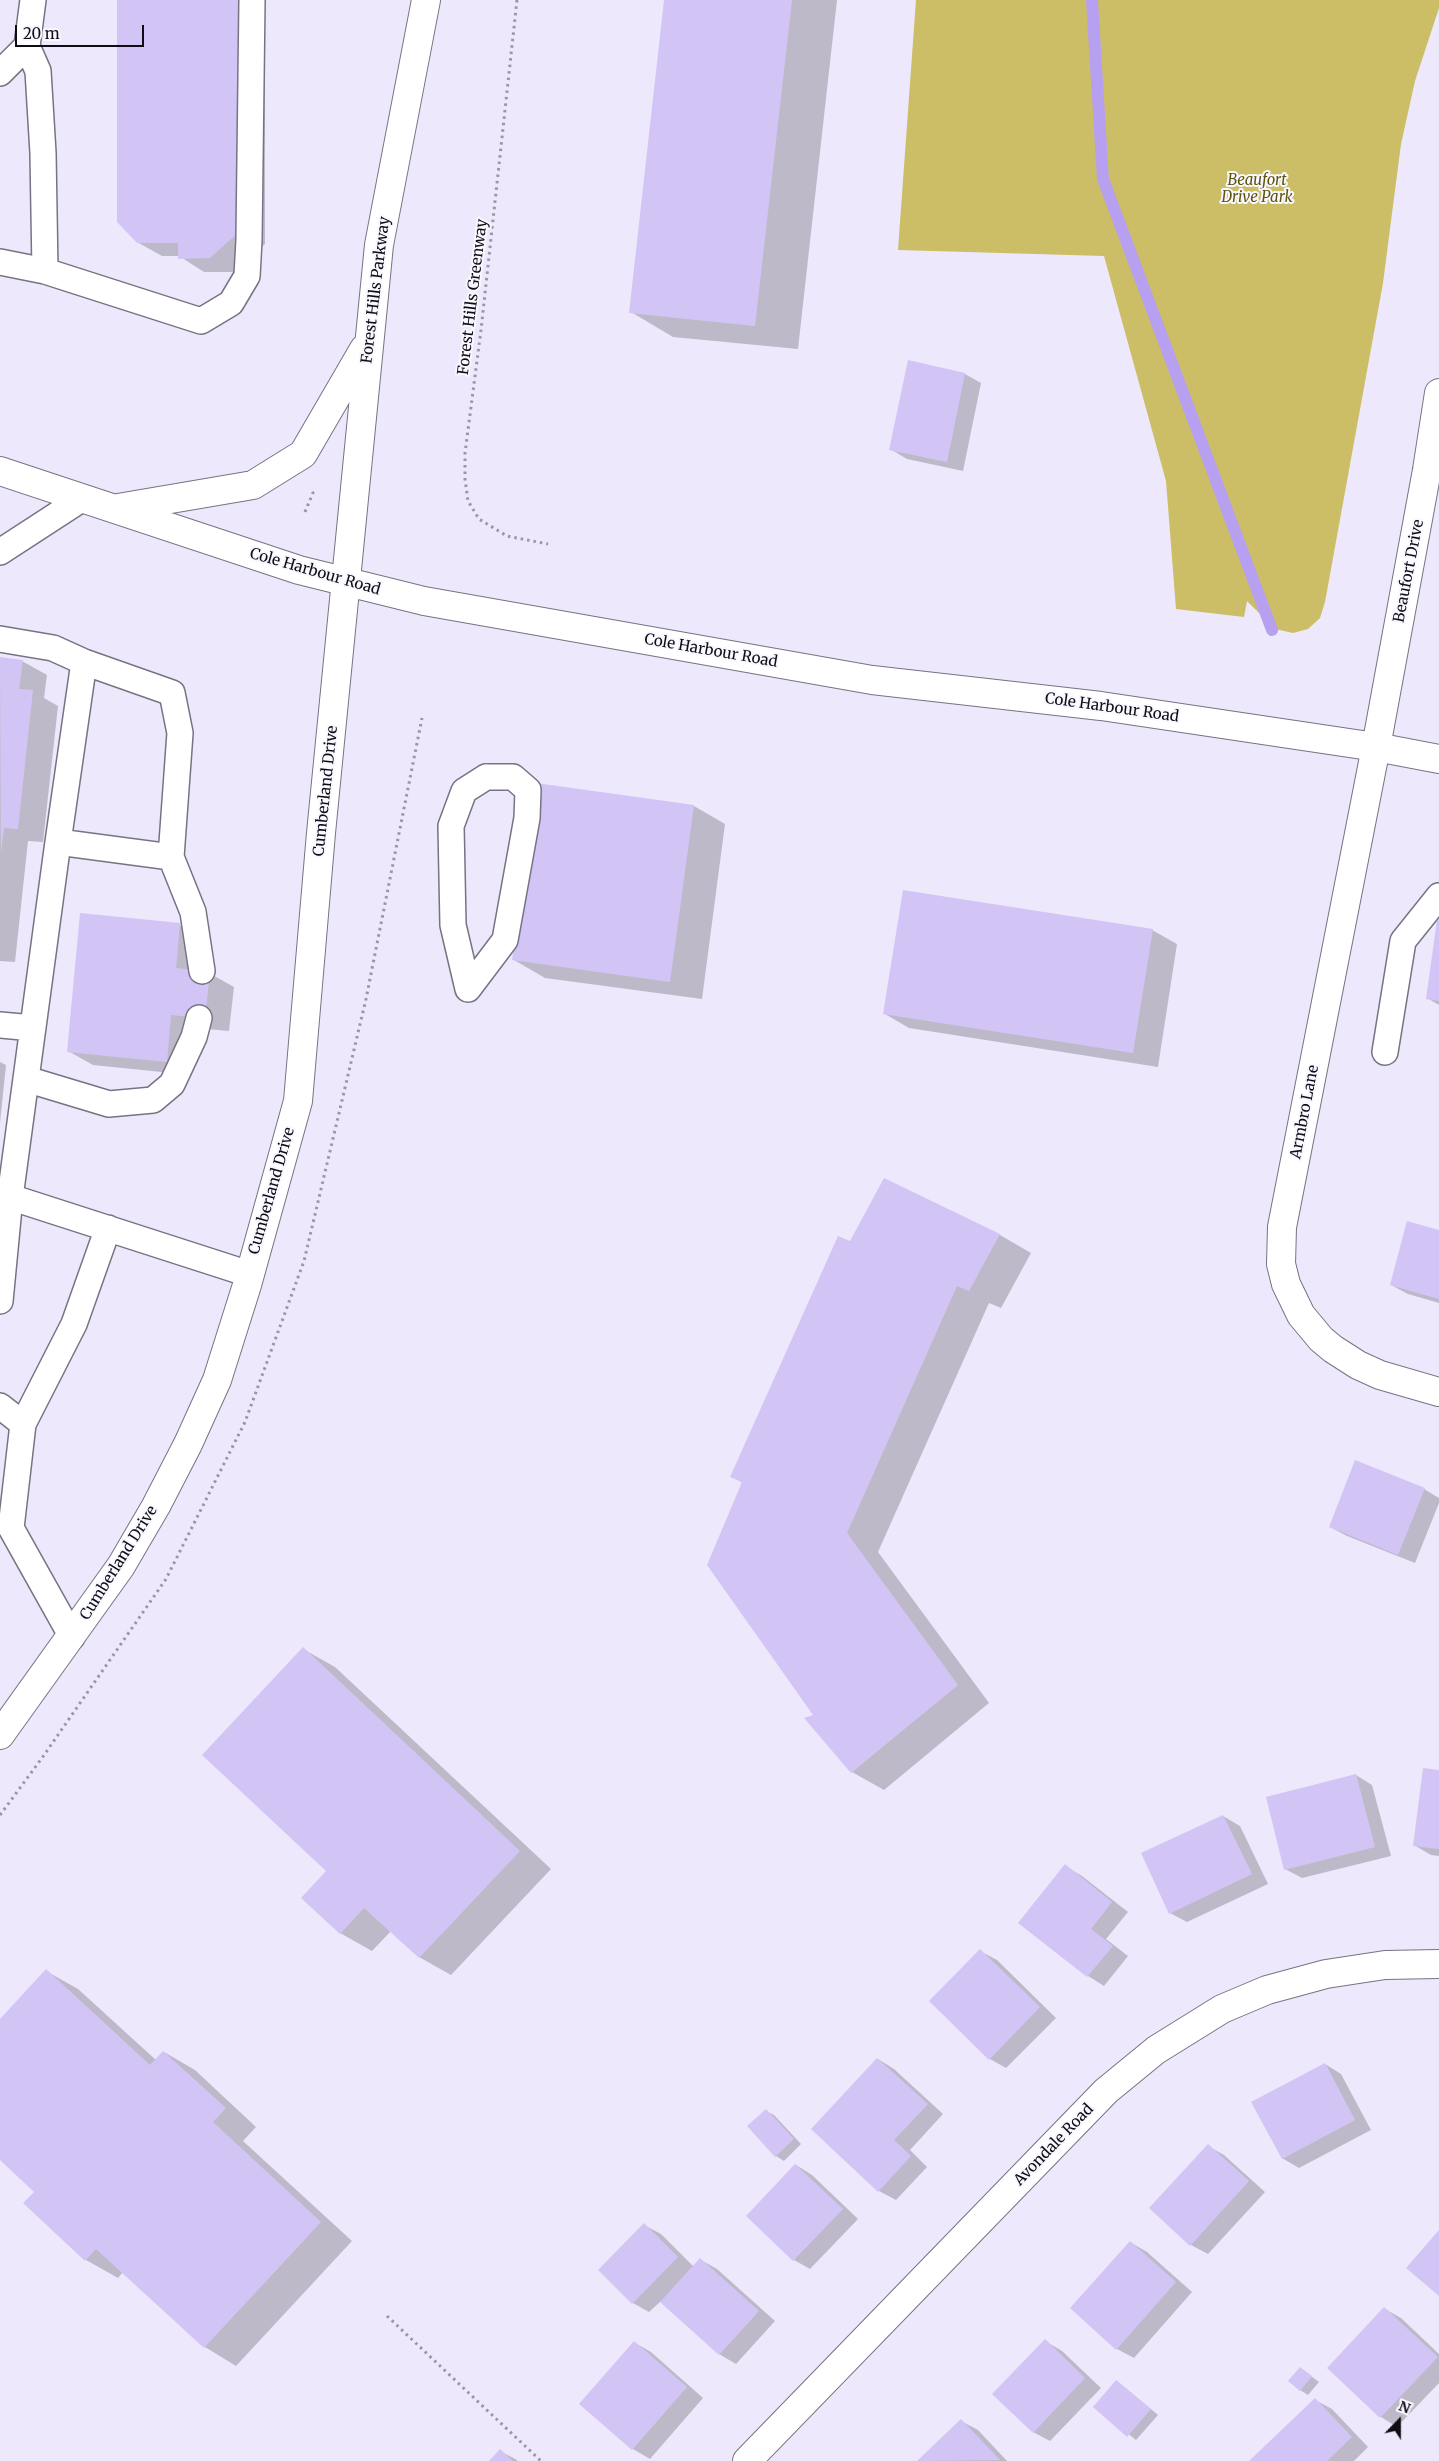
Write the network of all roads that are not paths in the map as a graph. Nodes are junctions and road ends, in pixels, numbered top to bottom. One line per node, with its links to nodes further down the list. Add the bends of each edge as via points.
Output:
1 (33, 0): 4 (lane)
2 (252, 0): 7 (lane, via 247,276 231,303 201,320)
3 (426, 0): 8 (street, Forest Hills Parkway, via 379,245)
4 (27, 46): 5 (lane); 7 (lane, via 38,71)
5 (0, 73)
6 (0, 262): 7 (lane)
7 (45, 270)
8 (369, 341): 12 (street, via 302,454 253,485); 14 (street, Forest Hills Parkway)
9 (1439, 393): 17 (street, Beaufort Drive, via 1428,470)
10 (0, 471): 11 (street, Cole Harbour Road)
11 (83, 498): 12 (street, Cole Harbour Road); 13 (lane)
12 (116, 509): 14 (street, Cole Harbour Road)
13 (0, 552)
14 (347, 583): 17 (street, Cole Harbour Road, via 424,602 872,680 1092,705); 31 (street, Cumberland Drive, via 298,1101)
15 (0, 639): 16 (lane, via 53,648)
16 (84, 662): 19 (lane); 20 (lane, via 172,693 180,733)
17 (1376, 747): 18 (street, Cole Harbour Road); 33 (street, Armbro Lane, via 1282,1227 1281,1264 1286,1284 1301,1315 1333,1349 1358,1366 1380,1375)
18 (1439, 759)
19 (58, 842): 20 (lane); 26 (lane)
20 (171, 857): 22 (lane, via 193,912)
21 (1439, 896): 27 (lane, via 1403,941)
22 (202, 971)
23 (468, 990): 23 (lane, via 453,925 451,826 464,791 486,776 513,777 528,790 527,818 505,940)
24 (199, 1018): 28 (lane, via 172,1084 153,1100 109,1104)
25 (0, 1025): 26 (lane)
26 (33, 1028): 28 (lane)
27 (1385, 1052)
28 (26, 1079): 29 (lane)
29 (10, 1197): 30 (lane); 32 (lane)
30 (108, 1228): 31 (lane); 35 (lane, via 74,1324)
31 (249, 1274): 36 (street, Cumberland Drive, via 217,1380 188,1444 121,1566)
32 (0, 1301)
33 (1439, 1392)
34 (0, 1406): 35 (lane)
35 (23, 1424): 36 (lane, via 11,1528)
36 (72, 1637): 37 (street, Cumberland Drive)
37 (0, 1735)
38 (1439, 1964): 39 (street, Avondale Road, via 1385,1965 1326,1974 1267,1990 1222,2009 1156,2050 1106,2091)
39 (747, 2461)

